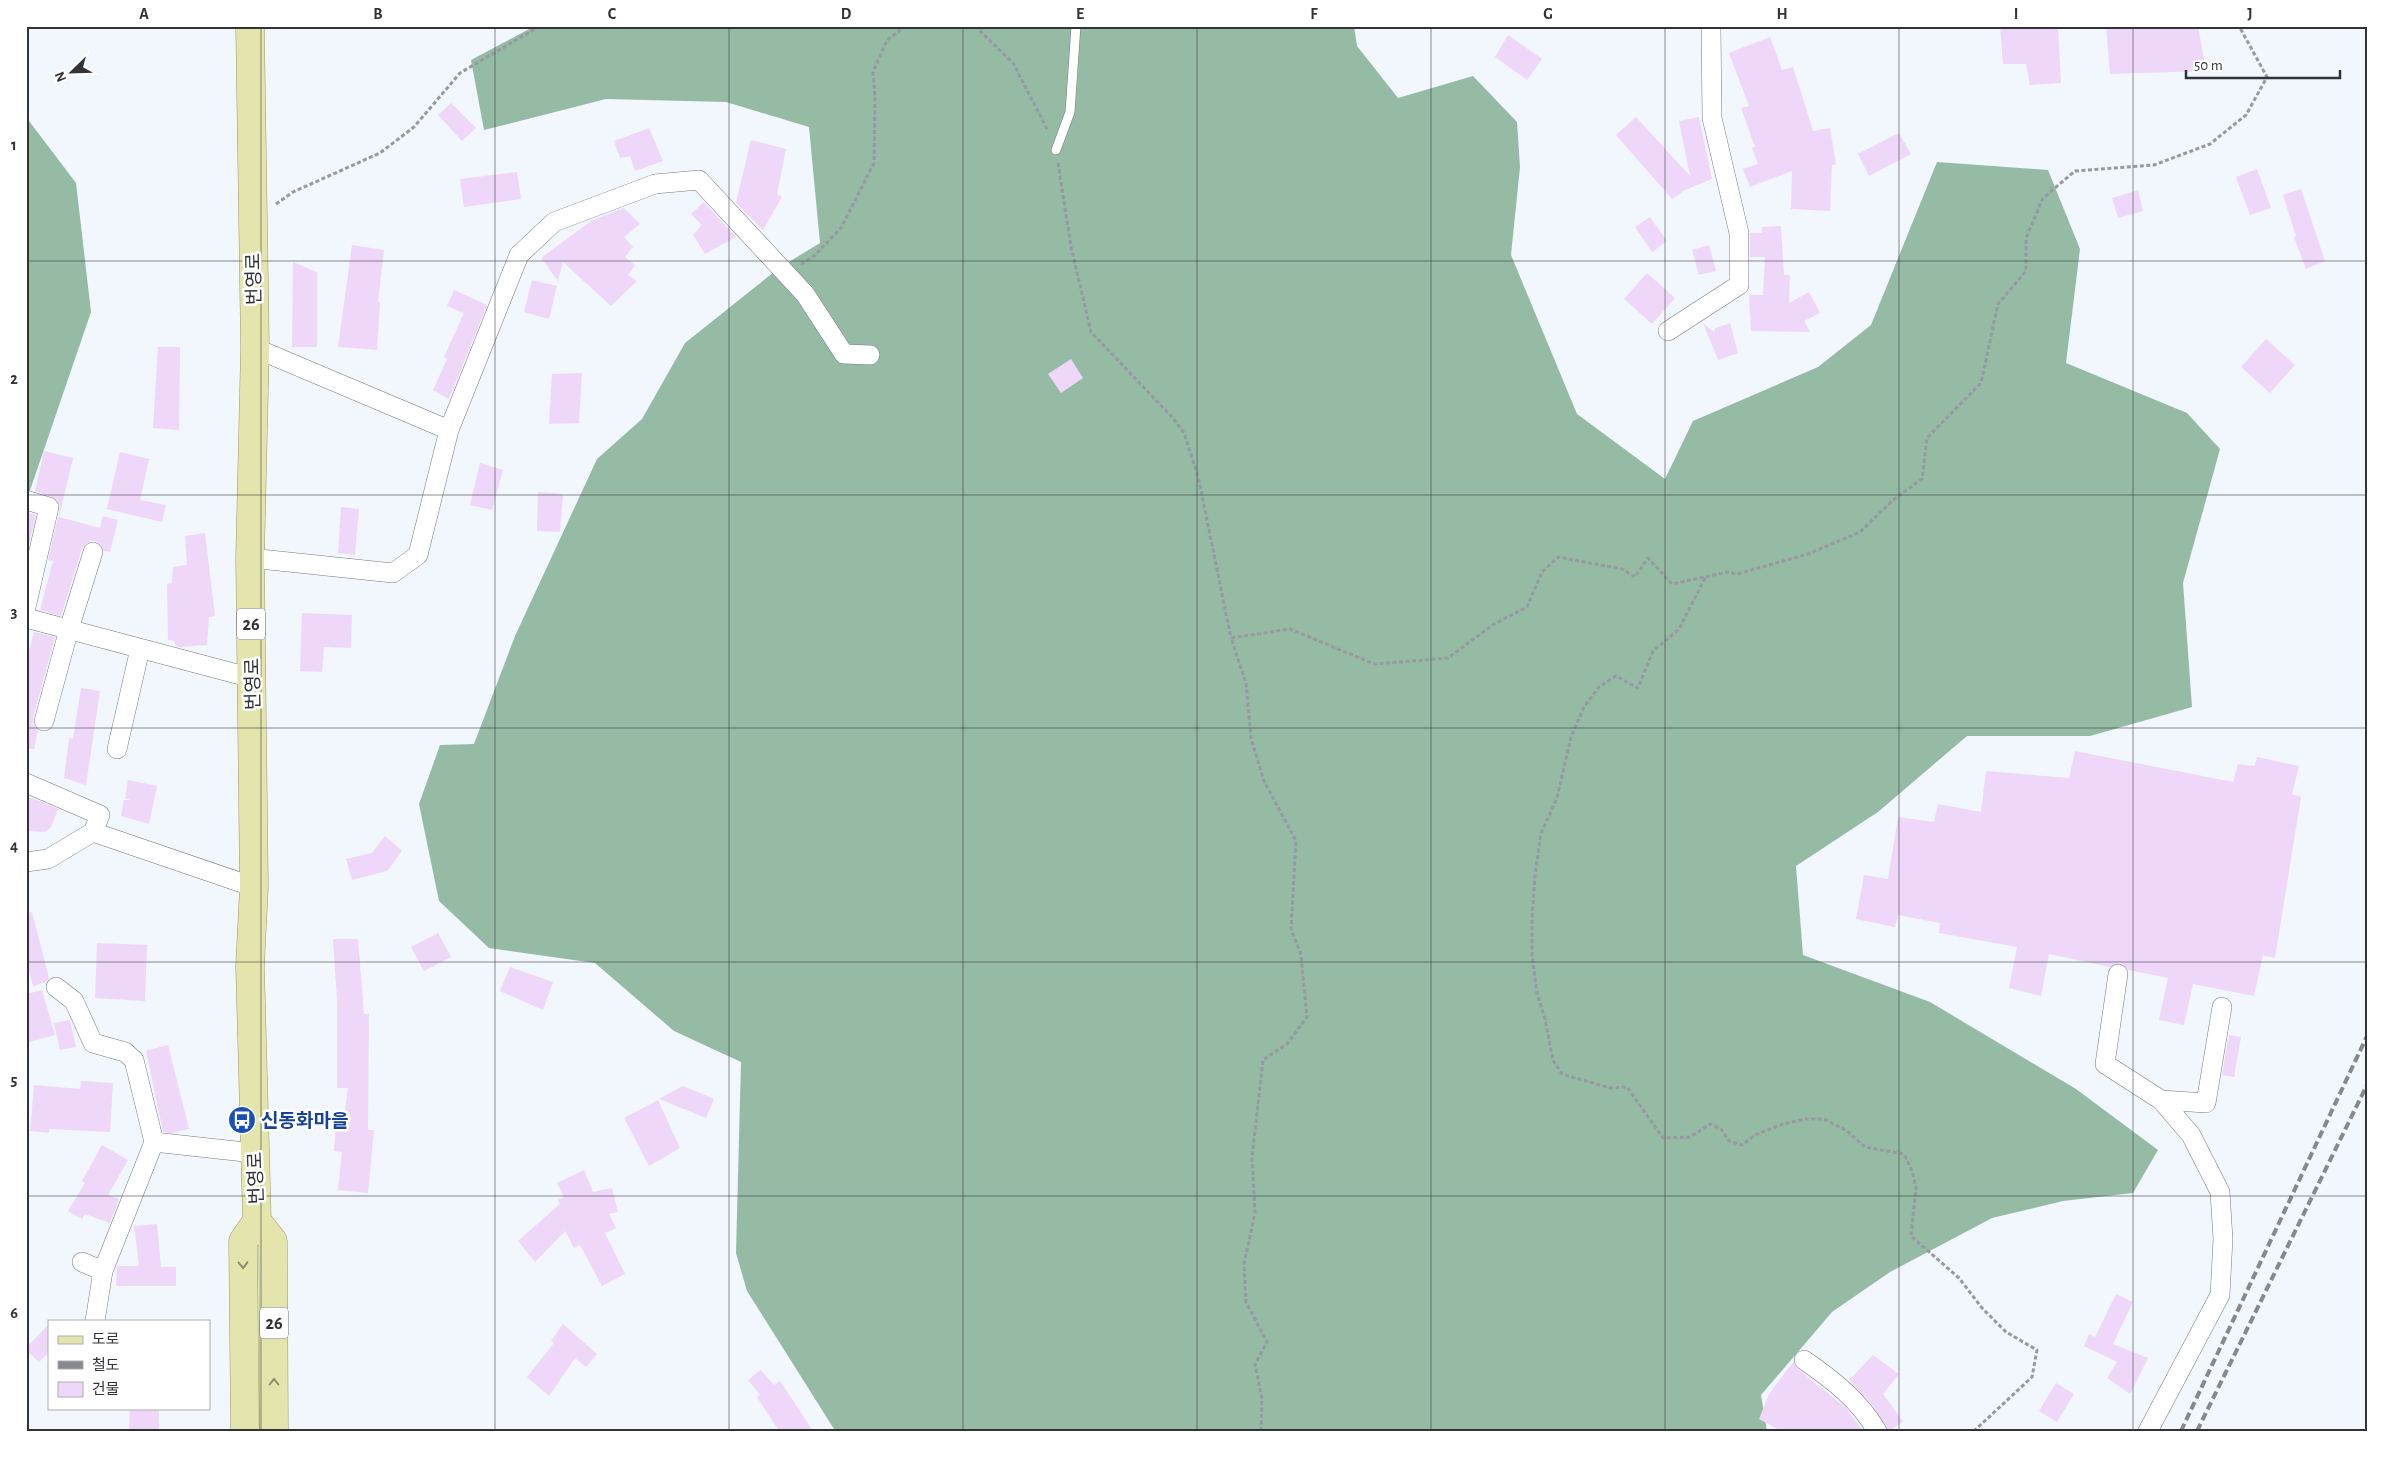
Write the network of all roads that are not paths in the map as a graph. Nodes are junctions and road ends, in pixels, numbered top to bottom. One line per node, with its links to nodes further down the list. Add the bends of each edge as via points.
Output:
1 (250, 26): 6 (main road, 번영로 / 26)
2 (1076, 26): 4 (lane, via 1070,112)
3 (1711, 26): 5 (street, via 1712,118 1740,233 1739,285)
4 (1056, 150)
5 (1668, 331)
6 (255, 348): 8 (street); 11 (main road, 번영로 / 26)
7 (870, 355): 8 (street, via 844,354 805,294 699,180 655,184 554,222 519,255)
8 (449, 430): 11 (street, via 418,555 394,573)
9 (26, 500): 12 (street, via 49,507)
10 (93, 552): 14 (street)
11 (250, 558): 16 (main road, 번영로 / 26)
12 (26, 607)
13 (26, 618): 14 (street)
14 (69, 629): 15 (street); 17 (street)
15 (140, 649): 16 (street); 18 (street)
16 (252, 678): 22 (main road, 번영로 / 26)
17 (44, 721)
18 (117, 749)
19 (26, 783): 20 (street, via 100,815)
20 (92, 832): 21 (street, via 48,859); 22 (street)
21 (26, 862)
22 (254, 887): 28 (main road, 번영로 / 26, via 250,966)
23 (2118, 974): 26 (street, via 2105,1064)
24 (56, 987): 27 (street, via 74,1000 93,1042 125,1052 134,1060)
25 (2222, 1007): 26 (street, via 2206,1103)
26 (2161, 1100): 37 (street, via 2191,1135 2220,1192 2223,1239 2220,1295)
27 (154, 1142): 28 (street); 31 (street)
28 (254, 1153): 29 (main road, 번영로 / 26)
29 (257, 1221): 34 (main road, 번영로 / 26, one-way to 34, via 243,1241); 35 (main road, 번영로 / 26, one-way to 29, via 273,1241)
30 (82, 1262): 31 (street)
31 (103, 1271): 32 (street)
32 (95, 1320)
33 (1804, 1360): 36 (street, via 1840,1385 1867,1414)
34 (245, 1431)
35 (274, 1431)
36 (1877, 1431)
37 (2148, 1431)

